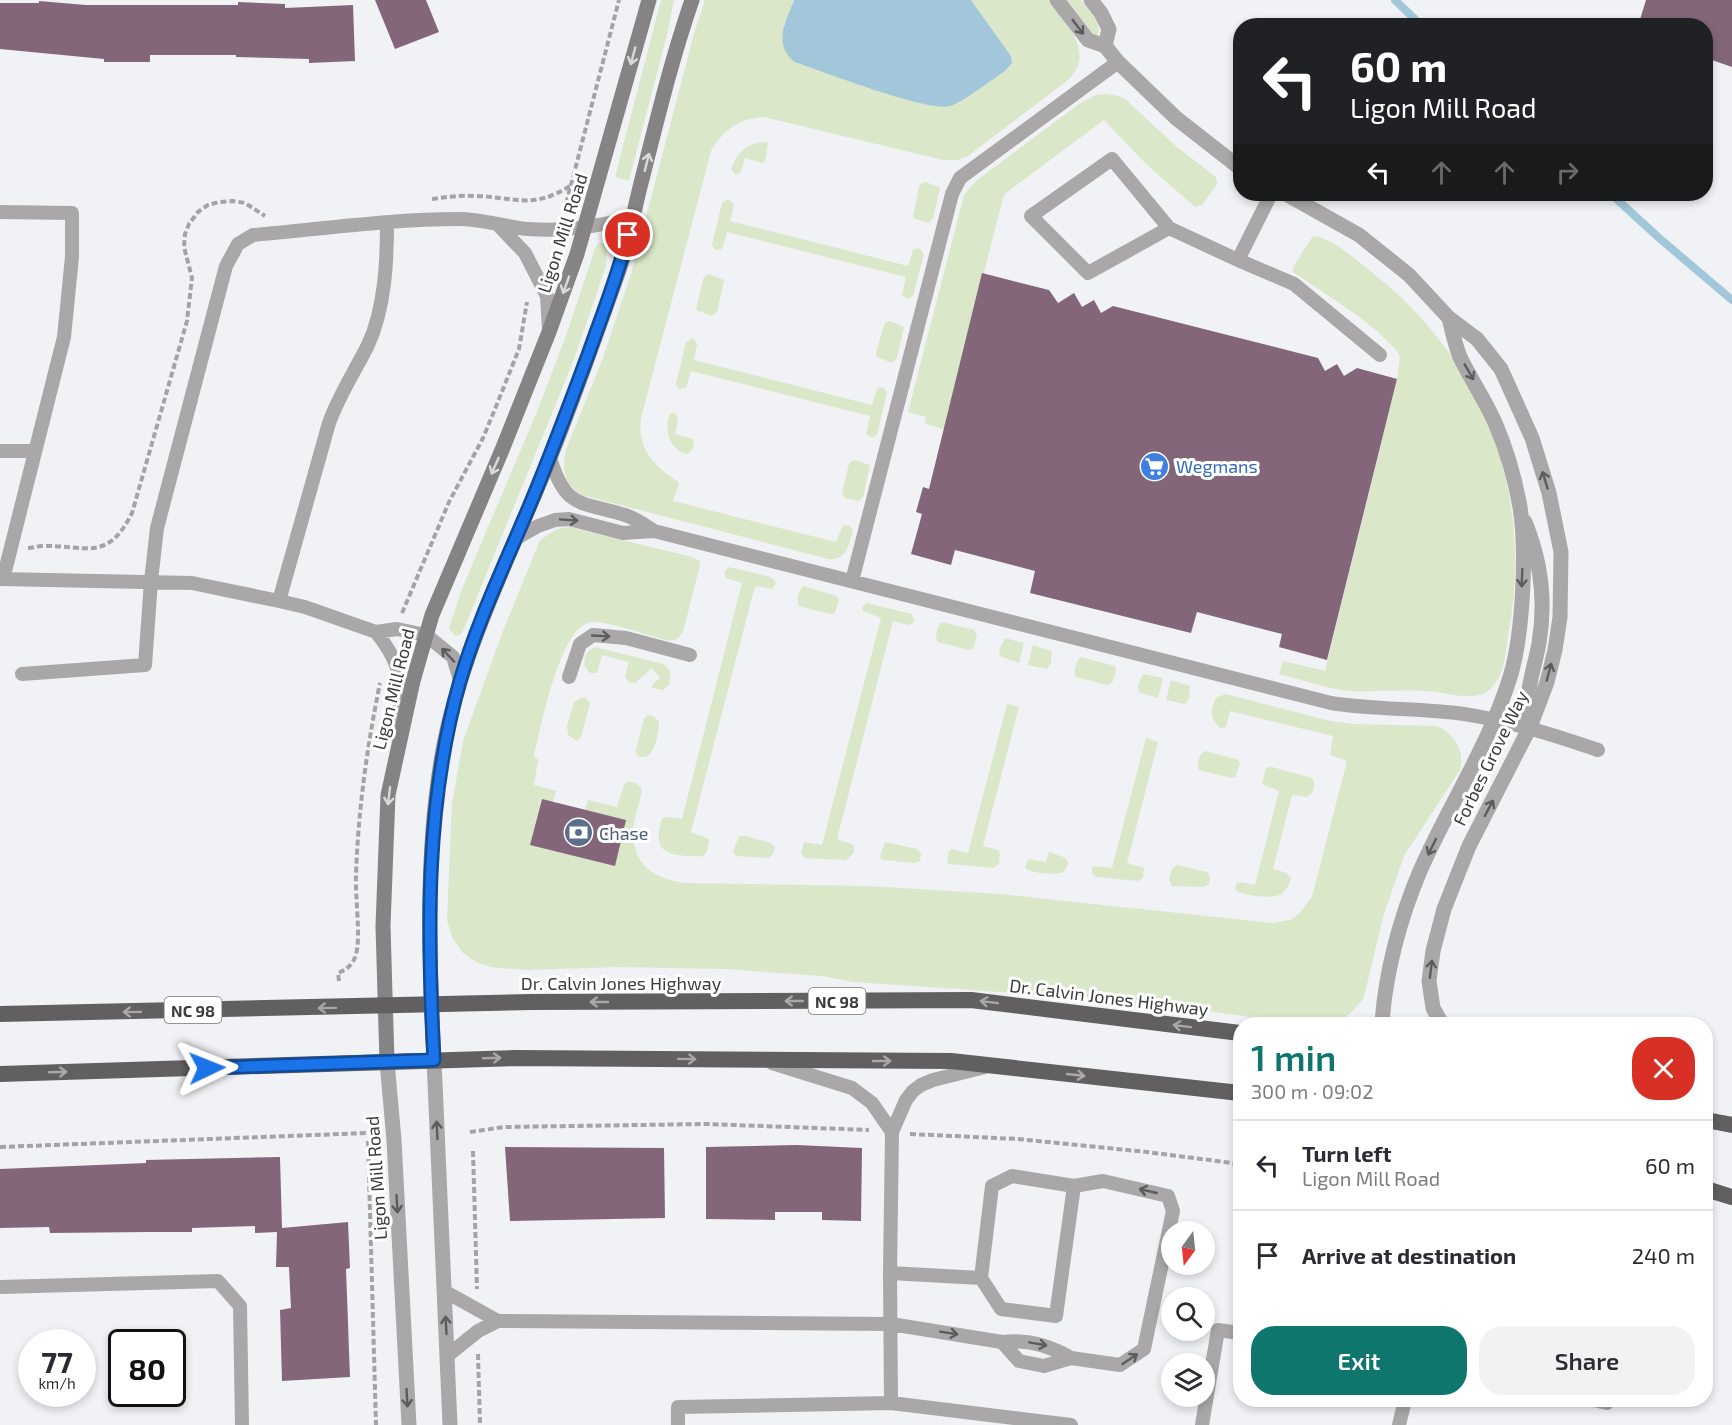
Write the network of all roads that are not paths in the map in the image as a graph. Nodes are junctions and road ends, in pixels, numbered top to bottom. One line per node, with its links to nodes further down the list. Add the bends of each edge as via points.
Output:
1 (648, 0): 15 (main road, Ligon Mill Road, one-way to 15)
2 (692, 0): 11 (main road, one-way to 2, via 674,53)
3 (1058, 0): 5 (street, one-way to 5, via 1088,40)
4 (1091, 0): 5 (street, via 1109,29)
5 (1105, 46): 6 (street)
6 (1118, 62): 7 (street, via 1176,118); 28 (lane, via 960,178 952,194)
7 (1233, 163)
8 (1268, 201): 16 (lane)
9 (1298, 201): 17 (street, Forbes Grove Way, via 1359,235 1409,275)
10 (0, 212): 21 (lane, via 72,213 64,337)
11 (633, 218): 15 (lane); 22 (main road, via 620,268)
12 (387, 223): 13 (lane, via 466,219); 27 (lane, via 253,235 238,244 226,266 157,528); 29 (lane, via 387,260 377,318 329,423)
13 (498, 225): 15 (lane); 18 (lane, via 525,253 547,296)
14 (1169, 228): 14 (lane, via 1088,273 1031,216 1112,159); 16 (lane)
15 (585, 229): 18 (main road, Ligon Mill Road, one-way to 18)
16 (1238, 260): 19 (lane, via 1294,284)
17 (1449, 318): 23 (street, Forbes Grove Way, one-way to 23, via 1460,356 1496,425 1511,466); 37 (street, Forbes Grove Way, one-way to 17, via 1555,650 1561,552 1532,438 1501,369 1477,339)
18 (549, 332): 31 (main road, Ligon Mill Road, one-way to 31)
19 (1380, 355)
20 (0, 451): 21 (lane)
21 (35, 451): 26 (lane)
22 (550, 458): 24 (lane, via 557,479 573,499 628,515); 25 (main road)
23 (1520, 508): 36 (street, Forbes Grove Way, one-way to 36, via 1521,604 1516,645 1511,673); 37 (street, via 1534,543 1543,612 1527,702)
24 (654, 531): 25 (lane, one-way to 24, via 538,526 569,519 623,533); 28 (lane)
25 (515, 539): 35 (main road)
26 (2, 579): 27 (lane)
27 (151, 581): 29 (lane, via 192,583); 33 (lane, via 145,665)
28 (852, 581): 36 (lane, via 1331,703)
29 (279, 601): 30 (lane)
30 (376, 632): 31 (lane, via 397,630); 38 (lane, via 397,665)
31 (426, 635): 35 (lane, one-way to 31, via 453,657); 38 (main road, Ligon Mill Road)
32 (690, 655): 34 (lane, one-way to 32, via 580,644 592,635 626,638)
33 (22, 674)
34 (569, 676)
35 (460, 680): 40 (main road, via 442,754 435,812 430,872)
36 (1494, 719): 37 (lane); 43 (street, Forbes Grove Way, one-way to 43, via 1420,871 1391,967)
37 (1530, 728): 39 (lane); 44 (street, Forbes Grove Way, one-way to 37, via 1429,981 1444,909 1468,846)
38 (399, 739): 41 (main road, Ligon Mill Road, one-way to 41, via 388,795 385,845)
39 (1598, 750)
40 (431, 1005): 41 (highway, Dr. Calvin Jones Highway / NC 98); 45 (highway, Dr. Calvin Jones Highway / NC 98, one-way to 40, via 971,1000); 46 (main road)
41 (385, 1006): 42 (highway, Dr. Calvin Jones Highway / NC 98, one-way to 42); 48 (main road, Ligon Mill Road)
42 (0, 1014)
43 (1383, 1017)
44 (1438, 1017)
45 (1233, 1032)
46 (434, 1060): 47 (highway, one-way to 47); 48 (highway); 61 (street, one-way to 46)
47 (761, 1060): 49 (highway, one-way to 49, via 951,1061); 54 (lane, via 852,1088 872,1103)
48 (387, 1062): 50 (highway, one-way to 48); 71 (street, Ligon Mill Road, one-way to 71)
49 (990, 1066): 51 (highway, one-way to 51); 54 (lane, via 921,1085 906,1101)
50 (0, 1074)
51 (1233, 1092)
52 (1713, 1121): 53 (highway)
53 (1732, 1125)
54 (892, 1132): 58 (lane)
55 (1074, 1186): 59 (lane, via 1012,1176 992,1186); 59 (lane, via 1056,1316 1001,1310); 67 (lane, one-way to 55, via 1120,1365 1144,1349 1173,1211 1168,1196 1103,1181)
56 (1713, 1191): 57 (highway)
57 (1732, 1196)
58 (890, 1273): 59 (lane); 63 (lane)
59 (981, 1278)
60 (0, 1287): 70 (lane, via 218,1281 240,1306)
61 (444, 1291): 62 (lane); 66 (street, one-way to 61)
62 (498, 1321): 63 (lane); 66 (lane, via 478,1331)
63 (891, 1324): 65 (lane, one-way to 65); 68 (lane)
64 (1233, 1332): 75 (lane, via 1218,1330)
65 (1002, 1342): 67 (lane, one-way to 67, via 1018,1340 1052,1346); 67 (lane, via 1019,1361 1044,1366)
66 (447, 1356): 72 (street)
67 (1071, 1358)
68 (891, 1403): 73 (lane, via 678,1407); 74 (lane)
69 (1403, 1407): 76 (lane)
70 (242, 1425)
71 (409, 1425)
72 (450, 1425)
73 (678, 1425)
74 (1071, 1425)
75 (1202, 1425)
76 (1399, 1425)

